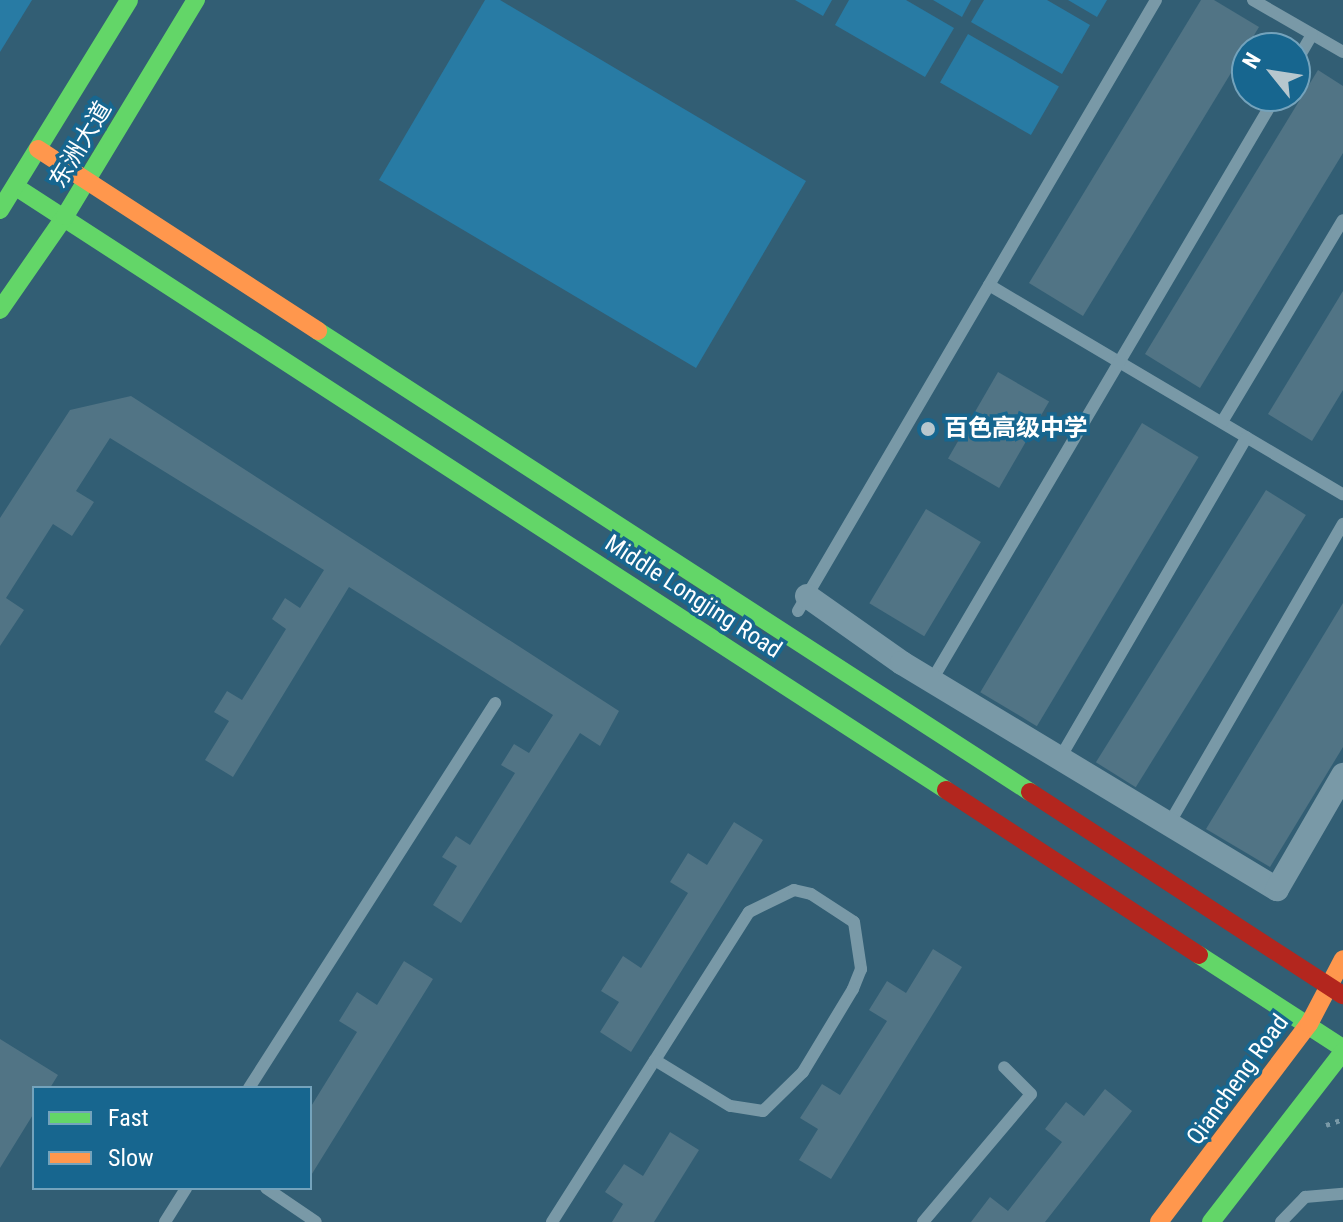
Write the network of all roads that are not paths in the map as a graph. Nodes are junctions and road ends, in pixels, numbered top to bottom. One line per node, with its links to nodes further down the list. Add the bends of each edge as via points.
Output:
1 (129, 0): 8 (street, 东洲大道)
2 (196, 0): 9 (street, 东洲大道)
3 (1156, 0): 14 (lane)
4 (1253, 0): 5 (lane)
5 (1312, 34): 6 (lane)
6 (1343, 52)
7 (1267, 112): 16 (lane)
8 (38, 149): 9 (street, Middle Longjing Road); 10 (street, 东洲大道)
9 (86, 182): 12 (street, 东洲大道); 28 (street, Middle Longjing Road)
10 (16, 187): 11 (street, 东洲大道); 12 (street, Middle Longjing Road)
11 (0, 210)
12 (65, 216): 15 (street, 东洲大道); 29 (street, Middle Longjing Road)
13 (1343, 220): 17 (lane)
14 (989, 285): 16 (lane); 21 (lane)
15 (0, 310)
16 (1119, 362): 17 (lane); 22 (lane)
17 (1222, 422): 18 (lane)
18 (1247, 437): 19 (lane); 24 (lane)
19 (1343, 494)
20 (1343, 524): 26 (lane)
21 (802, 604): 22 (street)
22 (932, 680): 24 (street)
23 (495, 703): 33 (lane)
24 (1060, 758): 26 (street)
25 (1343, 775): 26 (street, via 1277,889)
26 (1169, 824)
27 (1343, 959): 28 (street, Qiancheng Road)
28 (1336, 990): 29 (street, Qiancheng Road)
29 (1309, 1024): 30 (street, Middle Longjing Road); 41 (street, Qiancheng Road)
30 (1343, 1050): 42 (street)
31 (655, 1060): 31 (lane, via 749,912 794,890 811,894 854,922 861,969 853,989 803,1072 763,1111 730,1106); 39 (lane)
32 (1004, 1067): 40 (lane, via 1031,1094)
33 (250, 1086)
34 (185, 1190): 37 (lane)
35 (269, 1190): 38 (lane)
36 (1343, 1194): 43 (lane, via 1305,1197)
37 (165, 1222)
38 (316, 1222)
39 (552, 1222)
40 (923, 1222)
41 (1159, 1222)
42 (1211, 1222)
43 (1281, 1222)

